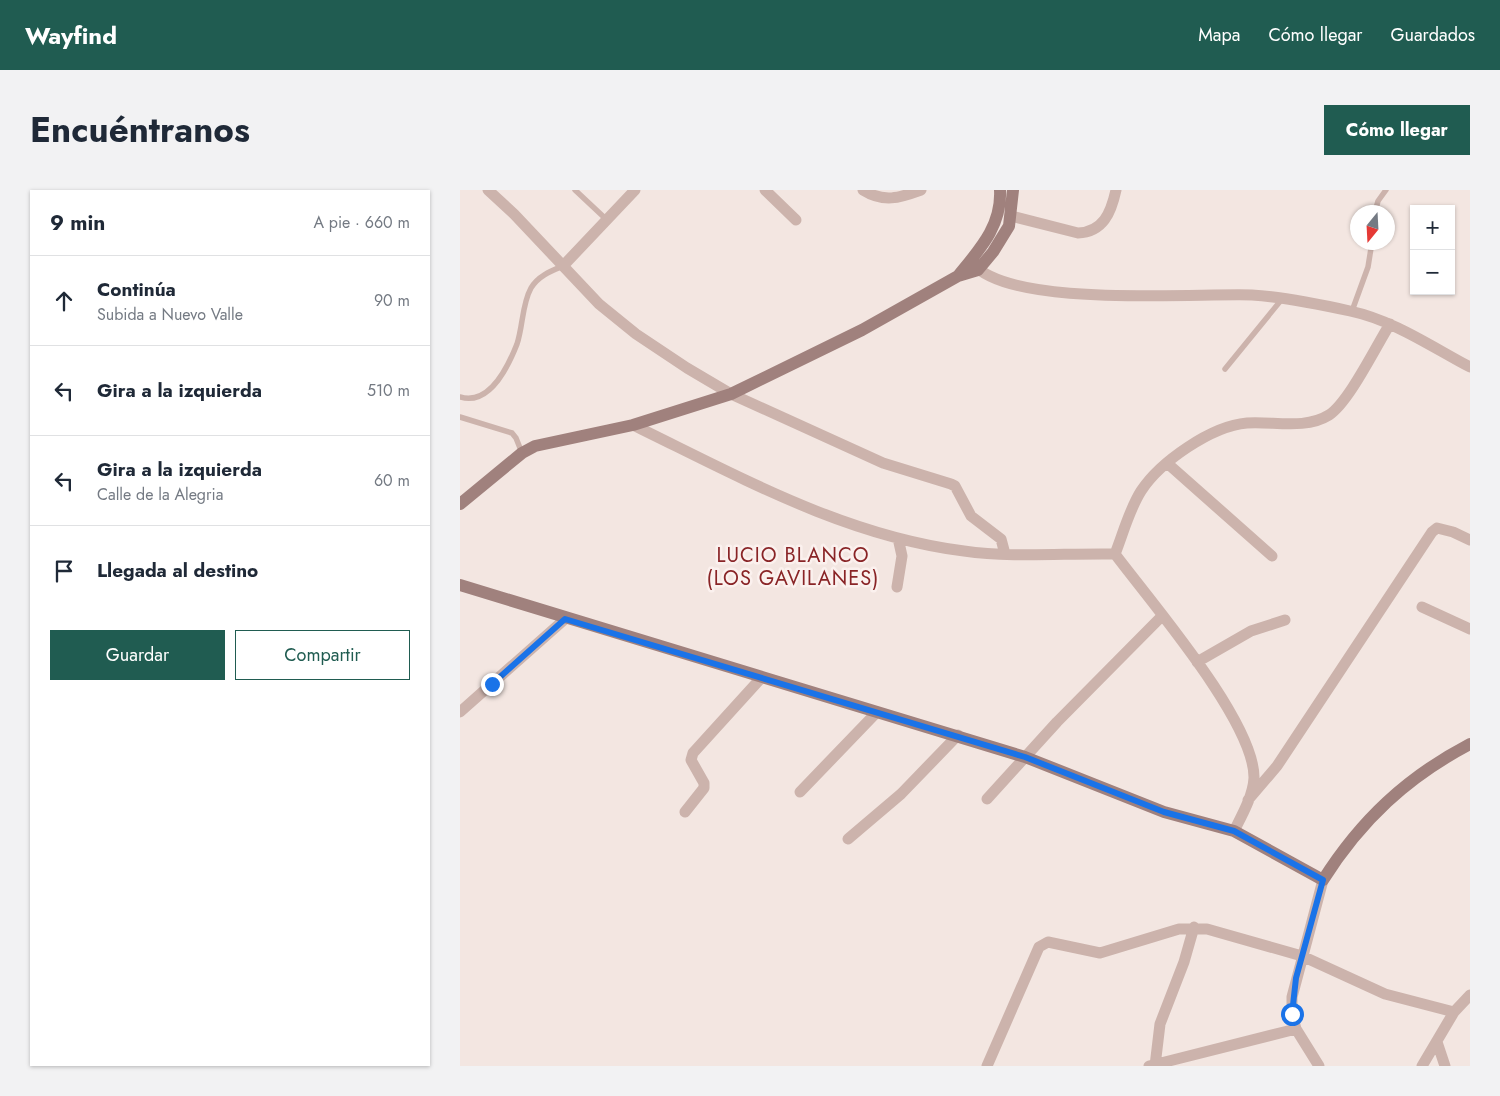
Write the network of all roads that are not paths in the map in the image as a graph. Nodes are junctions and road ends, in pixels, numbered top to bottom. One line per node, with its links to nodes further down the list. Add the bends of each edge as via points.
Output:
1 (488, 190): 17 (street)
2 (575, 190): 13 (lane)
3 (635, 190): 13 (street)
4 (765, 190): 14 (street)
5 (862, 190): 6 (street, via 885,199)
6 (921, 190)
7 (1000, 190): 16 (street, via 993,229)
8 (1013, 190): 12 (street)
9 (1116, 190): 12 (street, via 1103,224 1088,233)
10 (1386, 190): 11 (lane)
11 (1377, 205)
12 (1011, 216): 16 (street, via 1001,240)
13 (607, 220): 17 (street)
14 (796, 220)
15 (1371, 250): 19 (lane)
16 (974, 265): 18 (street, via 1011,283 1056,292 1254,295); 23 (street, via 862,330)
17 (563, 266): 23 (street, via 599,304 636,334); 24 (lane, via 538,279 531,288 517,344 502,375 491,389 478,398)
18 (1282, 299): 19 (street); 22 (lane)
19 (1352, 311): 20 (street)
20 (1390, 324): 21 (street); 28 (street, via 1342,402 1330,414 1316,422 1246,423 1228,427)
21 (1470, 367)
22 (1225, 369)
23 (731, 394): 26 (street); 32 (street, via 883,463 951,484 971,516 1001,539)
24 (460, 397)
25 (460, 417): 27 (lane, via 512,433)
26 (634, 425): 27 (street, via 548,442); 30 (street, via 806,508)
27 (522, 453): 29 (street)
28 (1167, 463): 33 (street, via 1140,493); 34 (street)
29 (460, 504)
30 (898, 538): 32 (street, via 965,551); 36 (street, via 902,556)
31 (1470, 540): 51 (street, via 1446,529 1437,528 1432,532 1277,766)
32 (1005, 554): 33 (street)
33 (1115, 554): 38 (street)
34 (1272, 556)
35 (460, 585): 39 (street)
36 (897, 587)
37 (1422, 607): 41 (street)
38 (1162, 616): 42 (street); 48 (street)
39 (565, 619): 43 (street); 44 (street)
40 (1285, 620): 42 (street, via 1251,631)
41 (1470, 629)
42 (1197, 662): 51 (street, via 1246,742 1254,779)
43 (762, 677): 45 (street); 52 (street, via 693,754 691,760 704,788)
44 (460, 712)
45 (877, 712): 46 (street); 49 (street)
46 (958, 735): 48 (street); 54 (street, via 901,794)
47 (1470, 744): 55 (street, via 1390,798 1343,848)
48 (1025, 757): 50 (street); 53 (street, via 1164,812)
49 (800, 792)
50 (987, 799)
51 (1248, 800): 53 (street)
52 (685, 812)
53 (1234, 831): 55 (street)
54 (848, 839)
55 (1323, 880): 57 (street)
56 (1194, 927): 57 (street); 62 (street, via 1160,1024); 63 (street, via 1100,953 1048,942 1039,947)
57 (1302, 956): 59 (street, via 1385,994); 60 (street, via 1292,997)
58 (1469, 1001): 59 (street)
59 (1454, 1012): 61 (street)
60 (1296, 1029): 62 (street); 64 (street)
61 (1437, 1042): 65 (street); 66 (street)
62 (1154, 1065)
63 (987, 1066)
64 (1319, 1066)
65 (1422, 1066)
66 (1445, 1066)

